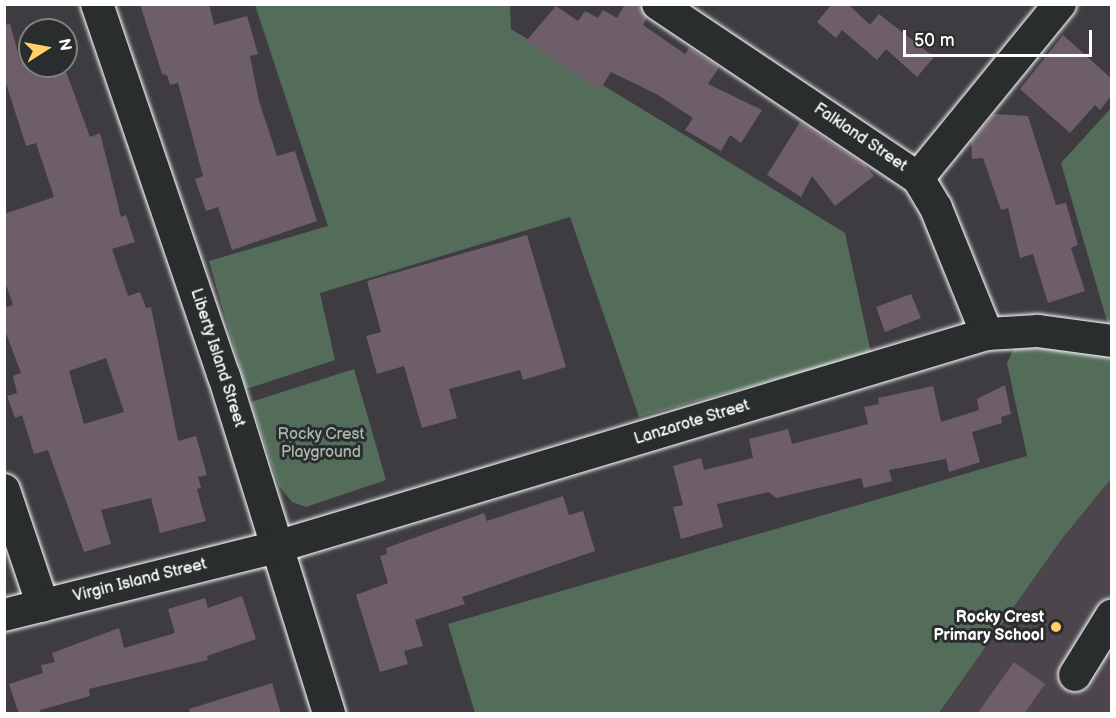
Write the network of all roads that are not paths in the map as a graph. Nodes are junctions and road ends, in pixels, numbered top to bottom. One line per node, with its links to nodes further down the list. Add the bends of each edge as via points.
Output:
1 (97, 4): 8 (street, Liberty Island Street, via 224,376)
2 (658, 4): 4 (street, Falkland Street)
3 (1053, 8): 4 (street)
4 (918, 178): 5 (street, Falkland Street, via 936,208)
5 (987, 334): 6 (street, Lanzarote Street, via 1038,331); 8 (street, Lanzarote Street)
6 (1112, 341)
7 (4, 490): 9 (street)
8 (276, 547): 9 (street, Virgin Island Street); 13 (street, Liberty Island Street)
9 (43, 606): 10 (street, Virgin Island Street)
10 (4, 615)
11 (1112, 615): 12 (street)
12 (1075, 675)
13 (329, 714)

